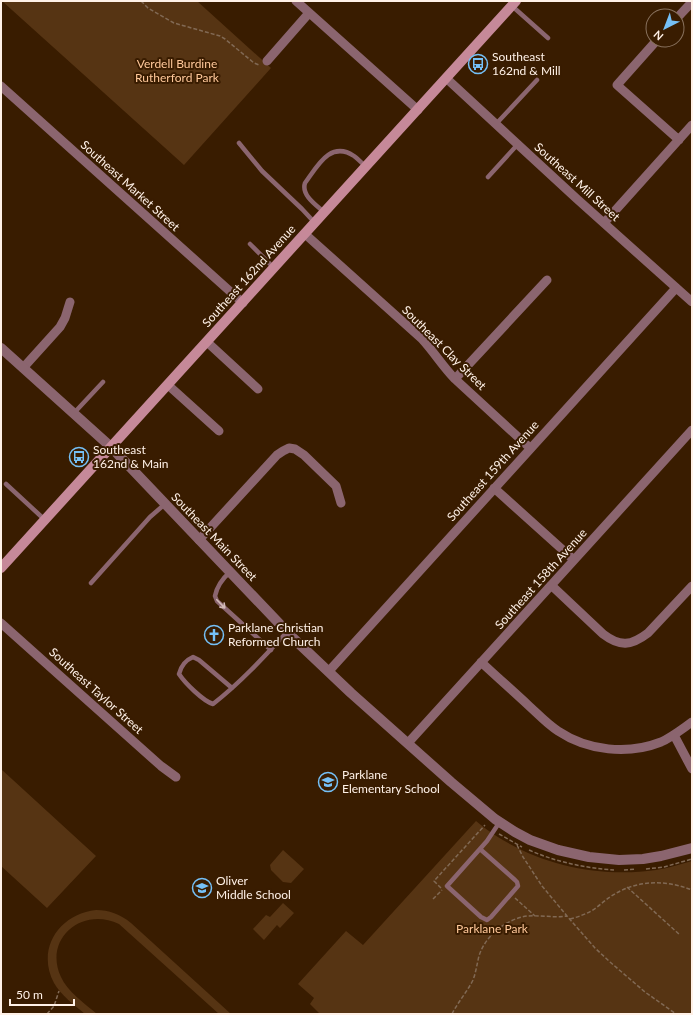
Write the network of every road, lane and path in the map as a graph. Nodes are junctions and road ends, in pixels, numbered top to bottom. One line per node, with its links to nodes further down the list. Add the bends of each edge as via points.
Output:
1 (141, 1): 7 (path, via 174,23 226,39 254,63 259,65)
2 (296, 1): 4 (street)
3 (514, 3): 5 (lane); 8 (main road, Southeast 162nd Avenue)
4 (309, 13): 7 (street); 11 (street)
5 (548, 38)
6 (650, 48): 14 (street, via 617,85)
7 (268, 61)
8 (446, 78): 11 (main road, Southeast 162nd Avenue); 12 (street, Southeast Mill Street)
9 (537, 80): 12 (lane)
10 (1, 86): 29 (street, Southeast Market Street)
11 (418, 110): 17 (main road, Southeast 162nd Avenue)
12 (496, 124): 16 (street, Southeast Mill Street)
13 (692, 125): 14 (street)
14 (679, 140): 21 (street)
15 (239, 143): 20 (lane, via 262,171)
16 (518, 144): 18 (lane); 21 (street, Southeast Mill Street)
17 (366, 166): 19 (main road, Southeast 162nd Avenue); 19 (lane, via 353,156 338,150 324,158 303,188)
18 (488, 178)
19 (324, 212): 20 (main road, Southeast 162nd Avenue)
20 (315, 223): 22 (main road, Southeast 162nd Avenue)
21 (604, 223): 26 (street, Southeast Mill Street)
22 (305, 234): 24 (main road, Southeast 162nd Avenue); 33 (street, Southeast Clay Street, via 422,339)
23 (250, 244): 24 (lane)
24 (274, 268): 29 (main road, Southeast 162nd Avenue)
25 (547, 280): 33 (street)
26 (676, 288): 28 (street, Southeast Mill Street); 41 (street, Southeast 159th Avenue)
27 (70, 302): 32 (street, via 60,326)
28 (692, 302)
29 (242, 303): 30 (main road, Southeast 162nd Avenue)
30 (207, 342): 35 (main road, Southeast 162nd Avenue); 36 (street)
31 (1, 348): 32 (street, Southeast Main Street)
32 (23, 368): 37 (street, Southeast Main Street)
33 (455, 379): 41 (street, Southeast Clay Street)
34 (103, 382): 37 (lane)
35 (168, 384): 39 (street); 40 (main road, Southeast 162nd Avenue)
36 (258, 389)
37 (74, 414): 40 (street, Southeast Main Street)
38 (692, 430): 48 (street, Southeast 158th Avenue)
39 (219, 431)
40 (111, 447): 45 (street, Southeast Main Street); 46 (main road, Southeast 162nd Avenue)
41 (530, 448): 43 (street, Southeast 159th Avenue)
42 (6, 484): 46 (lane)
43 (494, 488): 48 (street); 58 (street, Southeast 159th Avenue)
44 (341, 503): 47 (street, via 336,486 304,455 289,448 277,456)
45 (165, 504): 47 (street, Southeast Main Street); 51 (lane)
46 (45, 520): 49 (main road, Southeast 162nd Avenue)
47 (200, 540): 50 (street, Southeast Main Street)
48 (574, 560): 52 (street, Southeast 158th Avenue)
49 (1, 568)
50 (230, 572): 55 (street, Southeast Main Street); 56 (lane, one-way to 56, via 218,586 215,596 217,600)
51 (91, 582)
52 (551, 585): 53 (street, via 611,640 620,643 640,640); 57 (street, Southeast 158th Avenue)
53 (692, 586)
54 (1, 623): 64 (street, Southeast Taylor Street)
55 (287, 632): 56 (lane); 58 (street, Southeast Main Street)
56 (271, 650): 59 (lane)
57 (481, 662): 61 (street, via 551,726 577,741 595,747 624,749 644,747); 62 (street, Southeast 158th Avenue)
58 (329, 671): 62 (street, Southeast Main Street)
59 (232, 688): 59 (lane, via 213,704 207,702 184,681 179,674 180,668 193,657)
60 (692, 722): 61 (street)
61 (674, 735): 63 (street)
62 (408, 743): 65 (street, Southeast Main Street)
63 (692, 769)
64 (176, 777)
65 (499, 823): 68 (street, Southeast Main Street, via 544,846 589,857 619,860 643,858); 69 (lane)
66 (485, 825): 70 (path)
67 (517, 845): 77 (path, via 530,870)
68 (692, 848)
69 (480, 849): 71 (lane); 74 (lane, via 517,882 518,886)
70 (434, 882)
71 (447, 886): 74 (lane, via 487,920); 75 (path)
72 (627, 887): 73 (path, via 660,882); 78 (path, via 586,914); 79 (path)
73 (692, 890)
74 (511, 894): 76 (path)
75 (433, 899)
76 (535, 916): 77 (path); 82 (path, via 526,916 509,922 487,940 479,954 470,987)
77 (567, 916): 78 (path)
78 (569, 919): 83 (path, via 610,962)
79 (680, 935)
80 (59, 992): 81 (path, via 54,1006)
81 (47, 1014)
82 (452, 1014)
83 (676, 1014)

